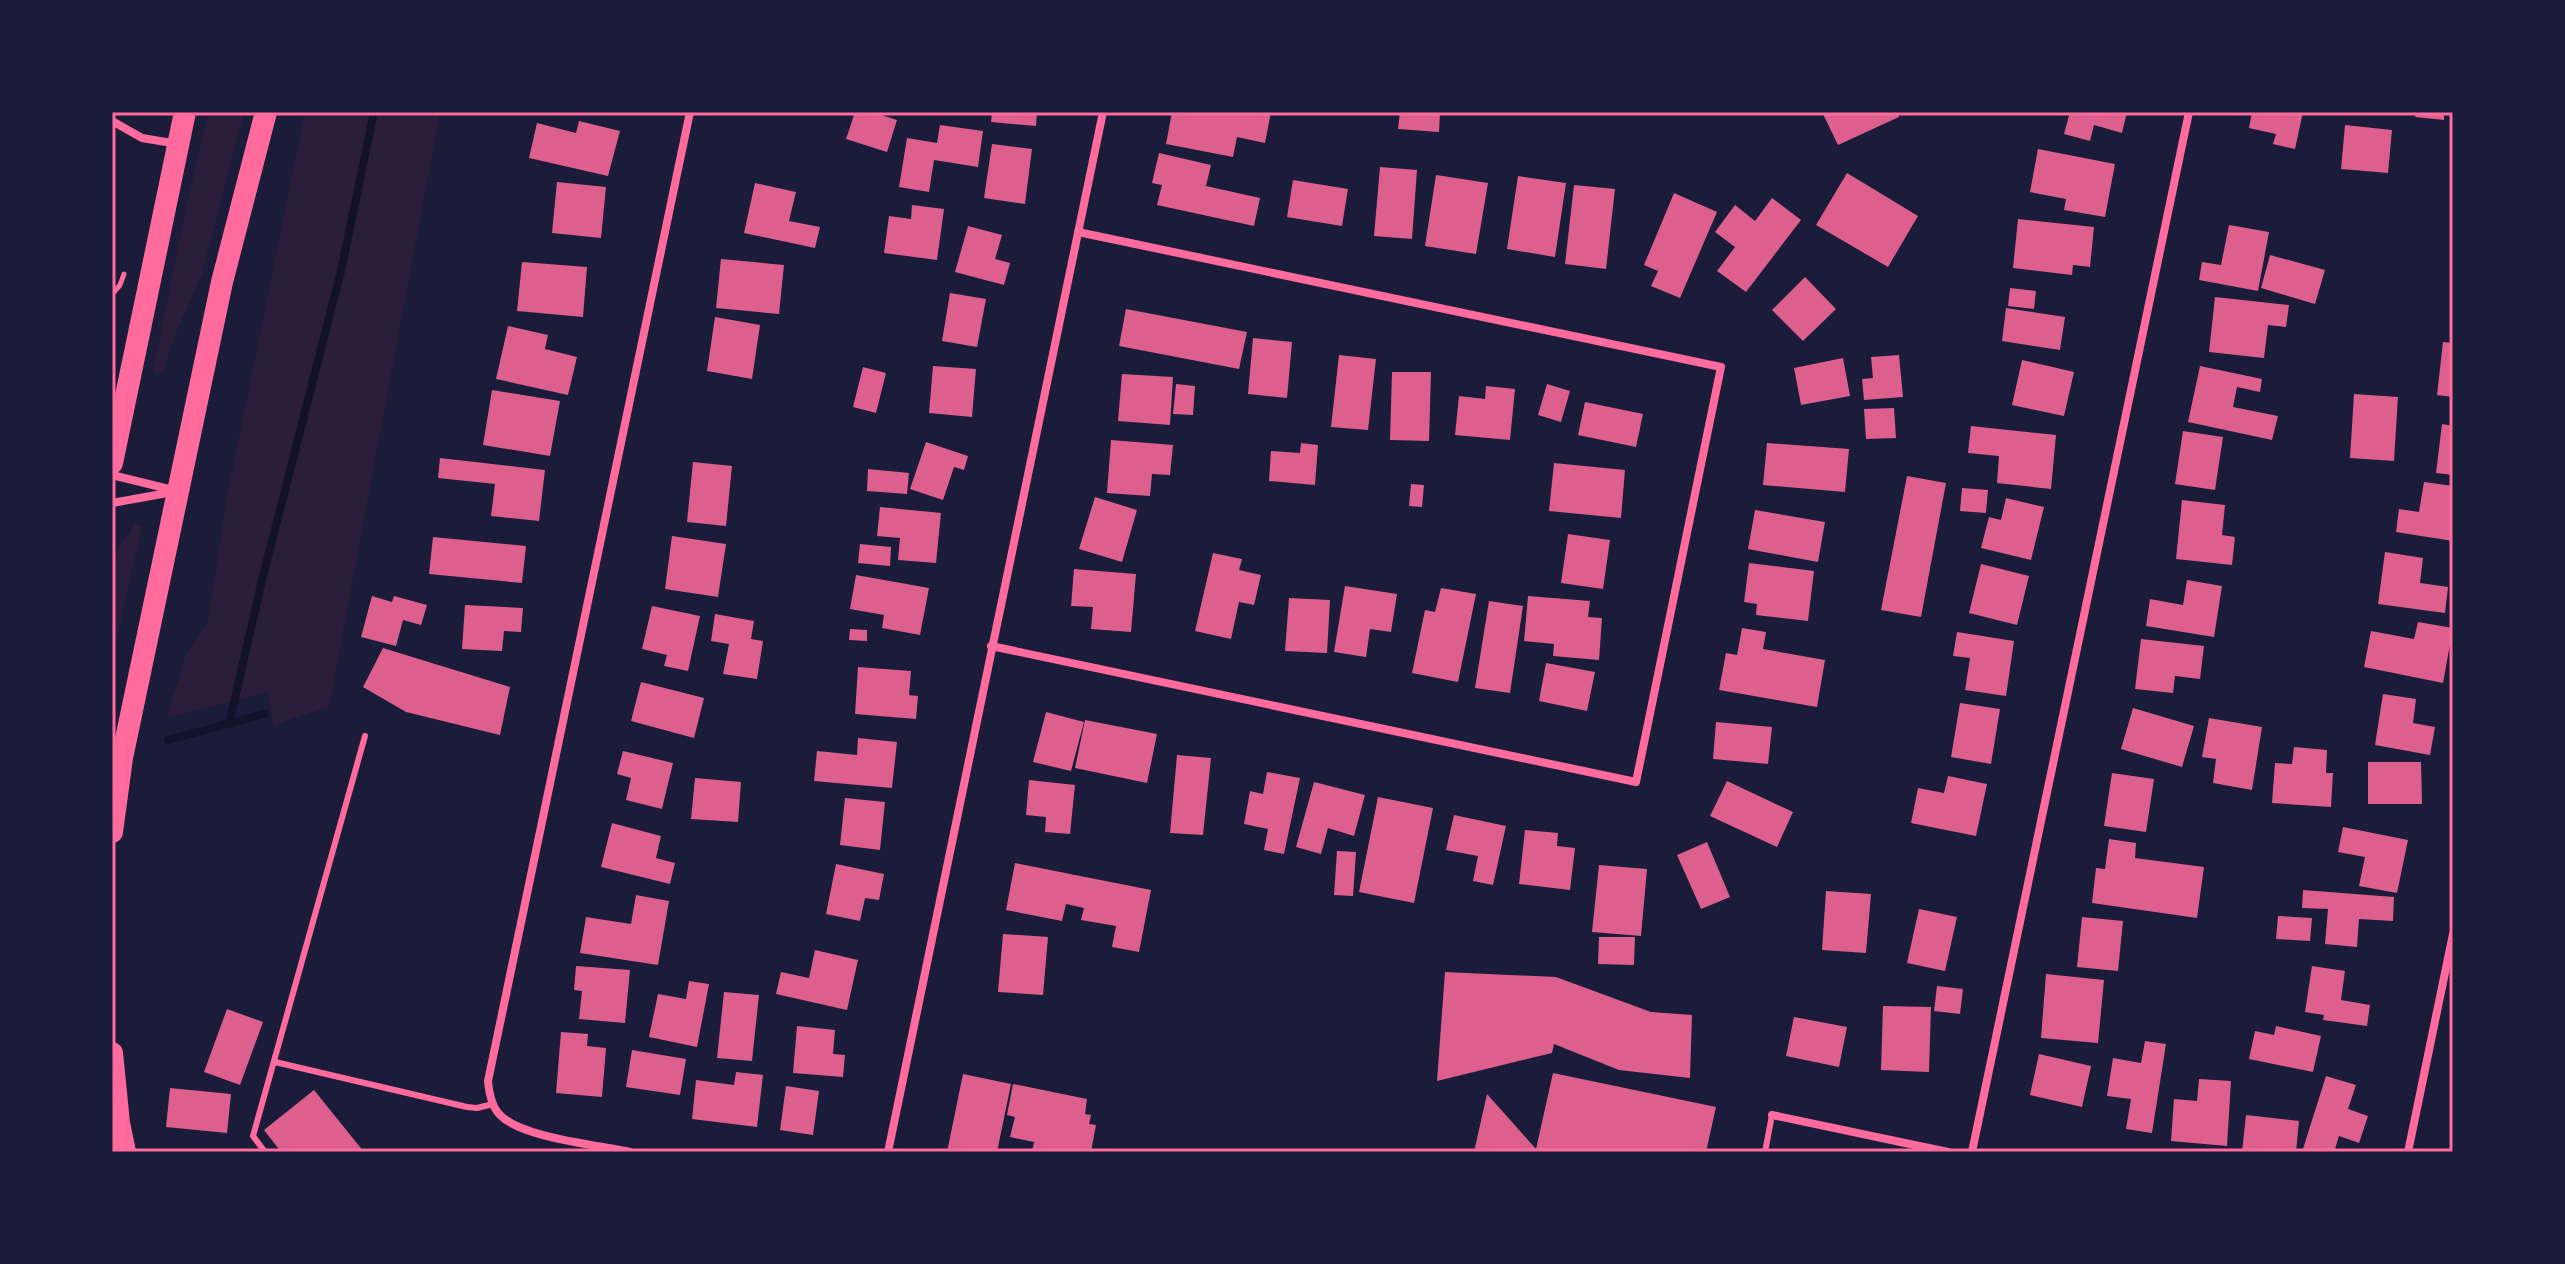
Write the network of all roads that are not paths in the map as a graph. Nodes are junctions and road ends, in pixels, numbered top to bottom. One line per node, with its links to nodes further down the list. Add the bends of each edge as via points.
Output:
1 (185, 112): 7 (highway)
2 (266, 112): 12 (highway, via 222,282)
3 (690, 112): 20 (street, via 494,1047 488,1081)
4 (1103, 112): 8 (street)
5 (2189, 112): 28 (street)
6 (112, 121): 7 (street, via 142,138)
7 (179, 145): 9 (highway)
8 (1078, 232): 14 (street); 14 (street, via 1721,367 1636,782)
9 (120, 395): 10 (highway)
10 (112, 463)
11 (112, 475): 12 (street)
12 (178, 491): 13 (street); 16 (highway, via 122,758)
13 (112, 503)
14 (991, 646): 25 (street)
15 (365, 736): 19 (lane)
16 (112, 832)
17 (2453, 934): 29 (street)
18 (112, 1053): 22 (highway)
19 (275, 1062): 20 (lane, via 467,1107); 23 (lane, via 253,1136)
20 (493, 1104): 24 (street, via 498,1114 527,1131)
21 (1772, 1115): 26 (lane); 27 (street)
22 (125, 1152)
23 (265, 1152)
24 (630, 1152)
25 (888, 1152)
26 (1765, 1152)
27 (1948, 1152)
28 (1972, 1152)
29 (2408, 1152)

